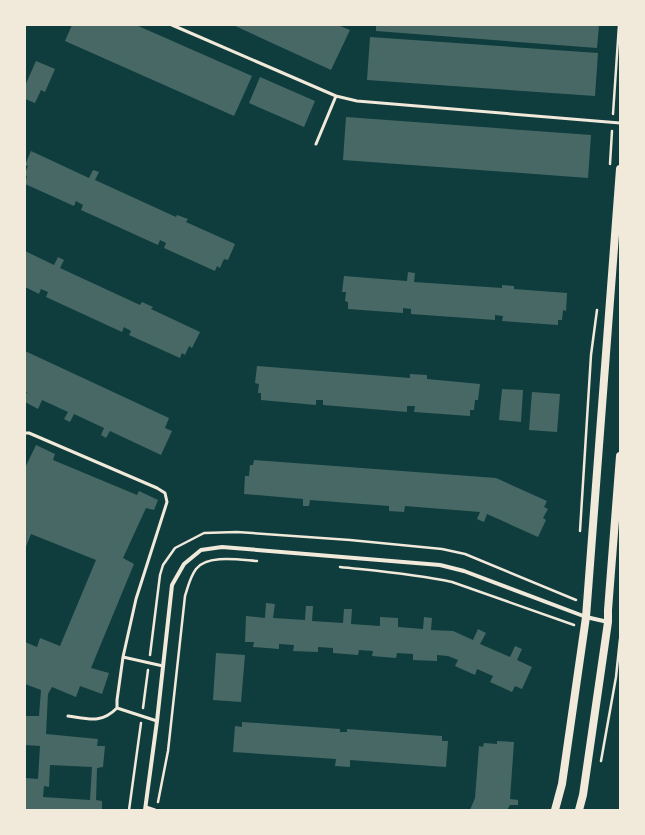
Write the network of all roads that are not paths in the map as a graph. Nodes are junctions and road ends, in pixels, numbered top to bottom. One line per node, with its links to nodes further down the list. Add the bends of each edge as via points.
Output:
1 (172, 25): 2 (lane)
2 (336, 96): 3 (lane, via 356,102); 4 (lane)
3 (620, 123)
4 (316, 144)
5 (620, 169): 8 (main road)
6 (25, 433): 10 (lane, via 165,493 167,502 136,599)
7 (620, 456): 9 (main road)
8 (586, 617): 9 (street); 11 (street, via 464,571 440,565 222,547 201,550 184,564 172,585); 17 (main road, via 562,784)
9 (608, 622): 18 (main road)
10 (123, 657): 11 (lane); 12 (lane)
11 (163, 666): 14 (street)
12 (117, 708): 13 (lane, via 109,716 94,720); 14 (lane)
13 (68, 716)
14 (158, 721): 15 (street)
15 (145, 808): 16 (lane)
16 (155, 810)
17 (555, 810)
18 (579, 810)

